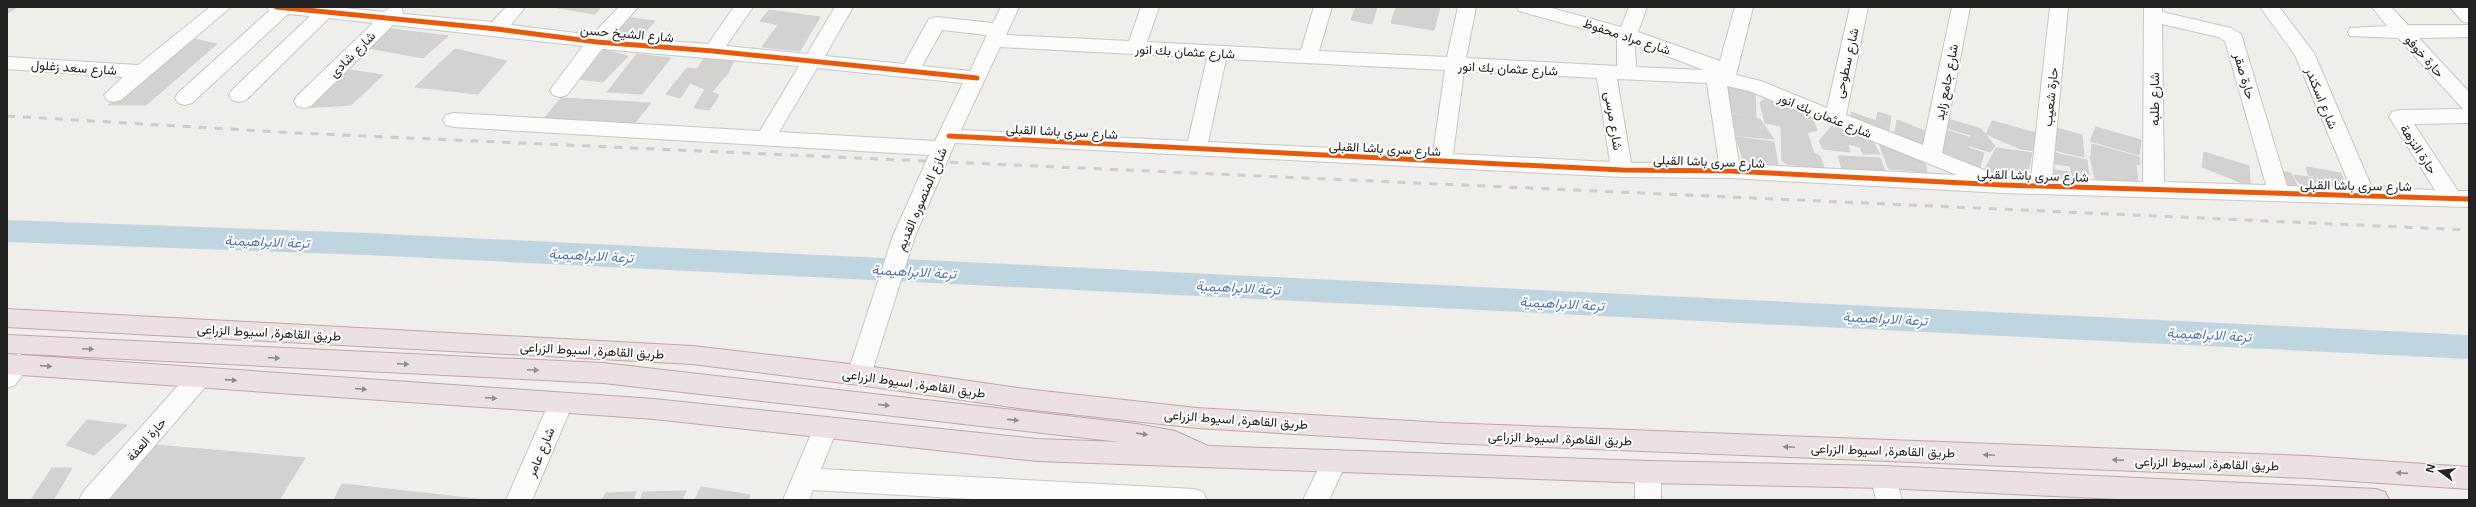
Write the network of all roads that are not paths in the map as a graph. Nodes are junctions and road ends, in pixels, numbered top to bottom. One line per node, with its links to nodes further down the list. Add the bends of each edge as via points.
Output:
1 (222, 7): 39 (street)
2 (280, 7): 20 (street, شارع الشيخ حسن); 47 (street)
3 (516, 7): 24 (street)
4 (629, 7): 30 (street)
5 (744, 7): 32 (street)
6 (1010, 7): 28 (street, شارع المنصوره القديم)
7 (1150, 7): 31 (street)
8 (1323, 7): 34 (street)
9 (1467, 7): 37 (street)
10 (1526, 7): 29 (street, شارع مراد محفوظ)
11 (1638, 7): 29 (street)
12 (1744, 7): 42 (street)
13 (1859, 7): 51 (street, شارع سطوحى)
14 (1960, 7): 56 (street, شارع جامع زايد)
15 (2059, 7): 61 (street, حارة شعيب)
16 (2268, 7): 64 (street, شارع اسكندر, via 2304,53)
17 (2381, 7): 27 (street, حارة خوفو)
18 (2459, 7): 23 (street)
19 (844, 8): 35 (street)
20 (313, 10): 22 (street, شارع الشيخ حسن); 46 (street)
21 (2153, 12): 62 (street, شارع طلبه); 63 (street, حارة صقر, via 2224,32 2234,38)
22 (394, 13): 24 (street, شارع الشيخ حسن); 48 (street, شارع شادى)
23 (2469, 17)
24 (497, 29): 30 (street, شارع الشيخ حسن)
25 (2469, 31): 27 (street)
26 (2357, 32): 27 (street)
27 (2403, 32): 49 (street, حارة خوفو)
28 (996, 35): 31 (street, شارع عثمان بك انور); 38 (street, شارع عثمان بك انور, via 936,23); 43 (street, شارع المنصوره القديم)
29 (1628, 35): 41 (street, via 1624,53); 42 (street, شارع مراد محفوظ)
30 (597, 42): 32 (street, شارع الشيخ حسن); 44 (street)
31 (1136, 48): 33 (street, شارع عثمان بك انور)
32 (713, 51): 35 (street, شارع الشيخ حسن)
33 (1218, 53): 34 (street, شارع عثمان بك انور); 55 (street)
34 (1308, 57): 37 (street, شارع عثمان بك انور)
35 (812, 61): 38 (street, شارع الشيخ حسن); 53 (street)
36 (7, 62): 39 (street, شارع سعد زغلول)
37 (1455, 65): 40 (street, شارع عثمان بك انور); 57 (street)
38 (910, 71): 43 (street, شارع الشيخ حسن)
39 (141, 72): 45 (street)
40 (1606, 72): 41 (street, شارع عثمان بك انور); 58 (street, شارع مرسى)
41 (1627, 73): 42 (street, شارع عثمان بك انور)
42 (1722, 76): 51 (street, شارع عثمان بك انور, via 1754,86); 59 (street)
43 (977, 78): 54 (street, شارع المنصوره القديم)
44 (560, 90)
45 (114, 95)
46 (239, 95)
47 (185, 98)
48 (304, 101)
49 (2469, 104)
50 (2469, 116): 65 (street, حارة النزهة, via 2399,117)
51 (1835, 119): 56 (street, شارع عثمان بك انور)
52 (453, 120): 53 (street, شارع سرى باشا القبلى)
53 (765, 138): 54 (street, شارع سرى باشا القبلى)
54 (946, 143): 55 (street, شارع سرى باشا القبلى); 69 (street, شارع المنصوره القديم, via 892,269)
55 (1196, 150): 57 (street, شارع سرى باشا القبلى)
56 (1931, 156): 60 (street, شارع عثمان بك انور)
57 (1442, 162): 58 (street, شارع سرى باشا القبلى)
58 (1622, 170): 59 (street, شارع سرى باشا القبلى)
59 (1730, 172): 60 (street, شارع سرى باشا القبلى)
60 (2003, 185): 61 (street, شارع سرى باشا القبلى)
61 (2041, 186): 62 (street, شارع سرى باشا القبلى)
62 (2154, 190): 63 (street, شارع سرى باشا القبلى)
63 (2279, 195): 64 (street, شارع سرى باشا القبلى)
64 (2365, 197): 65 (street, شارع سرى باشا القبلى)
65 (2460, 199)
66 (7, 318): 69 (highway, طريق القاهرة, اسيوط الزراعى, via 692,355)
67 (7, 344): 73 (highway, one-way to 73, via 603,373 1150,435 1174,441)
68 (11, 369): 70 (highway, طريق القاهرة, اسيوط الزراعى, one-way to 70)
69 (859, 375): 76 (highway, طريق القاهرة, اسيوط الزراعى, one-way to 69, via 2307,467 1445,433 1220,419 1024,399)
70 (199, 378): 71 (highway, طريق القاهرة, اسيوط الزراعى, one-way to 71); 80 (street, حارة العفة)
71 (561, 403): 72 (highway, طريق القاهرة, اسيوط الزراعى, via 654,409); 81 (street, شارع عامر)
72 (826, 427): 73 (highway, طريق القاهرة, اسيوط الزراعى, via 1037,450); 78 (street)
73 (1207, 458): 74 (highway, طريق القاهرة, اسيوط الزراعى)
74 (1335, 461): 75 (highway, طريق القاهرة, اسيوط الزراعى); 83 (street)
75 (1648, 472): 77 (highway, طريق القاهرة, اسيوط الزراعى); 84 (street)
76 (2469, 478)
77 (1887, 489): 85 (highway, طريق القاهرة, اسيوط الزراعى)
78 (801, 490): 79 (street)
79 (1089, 497): 82 (street)
80 (92, 500)
81 (519, 500)
82 (1194, 500)
83 (1316, 500)
84 (1648, 500)
85 (2376, 500)

